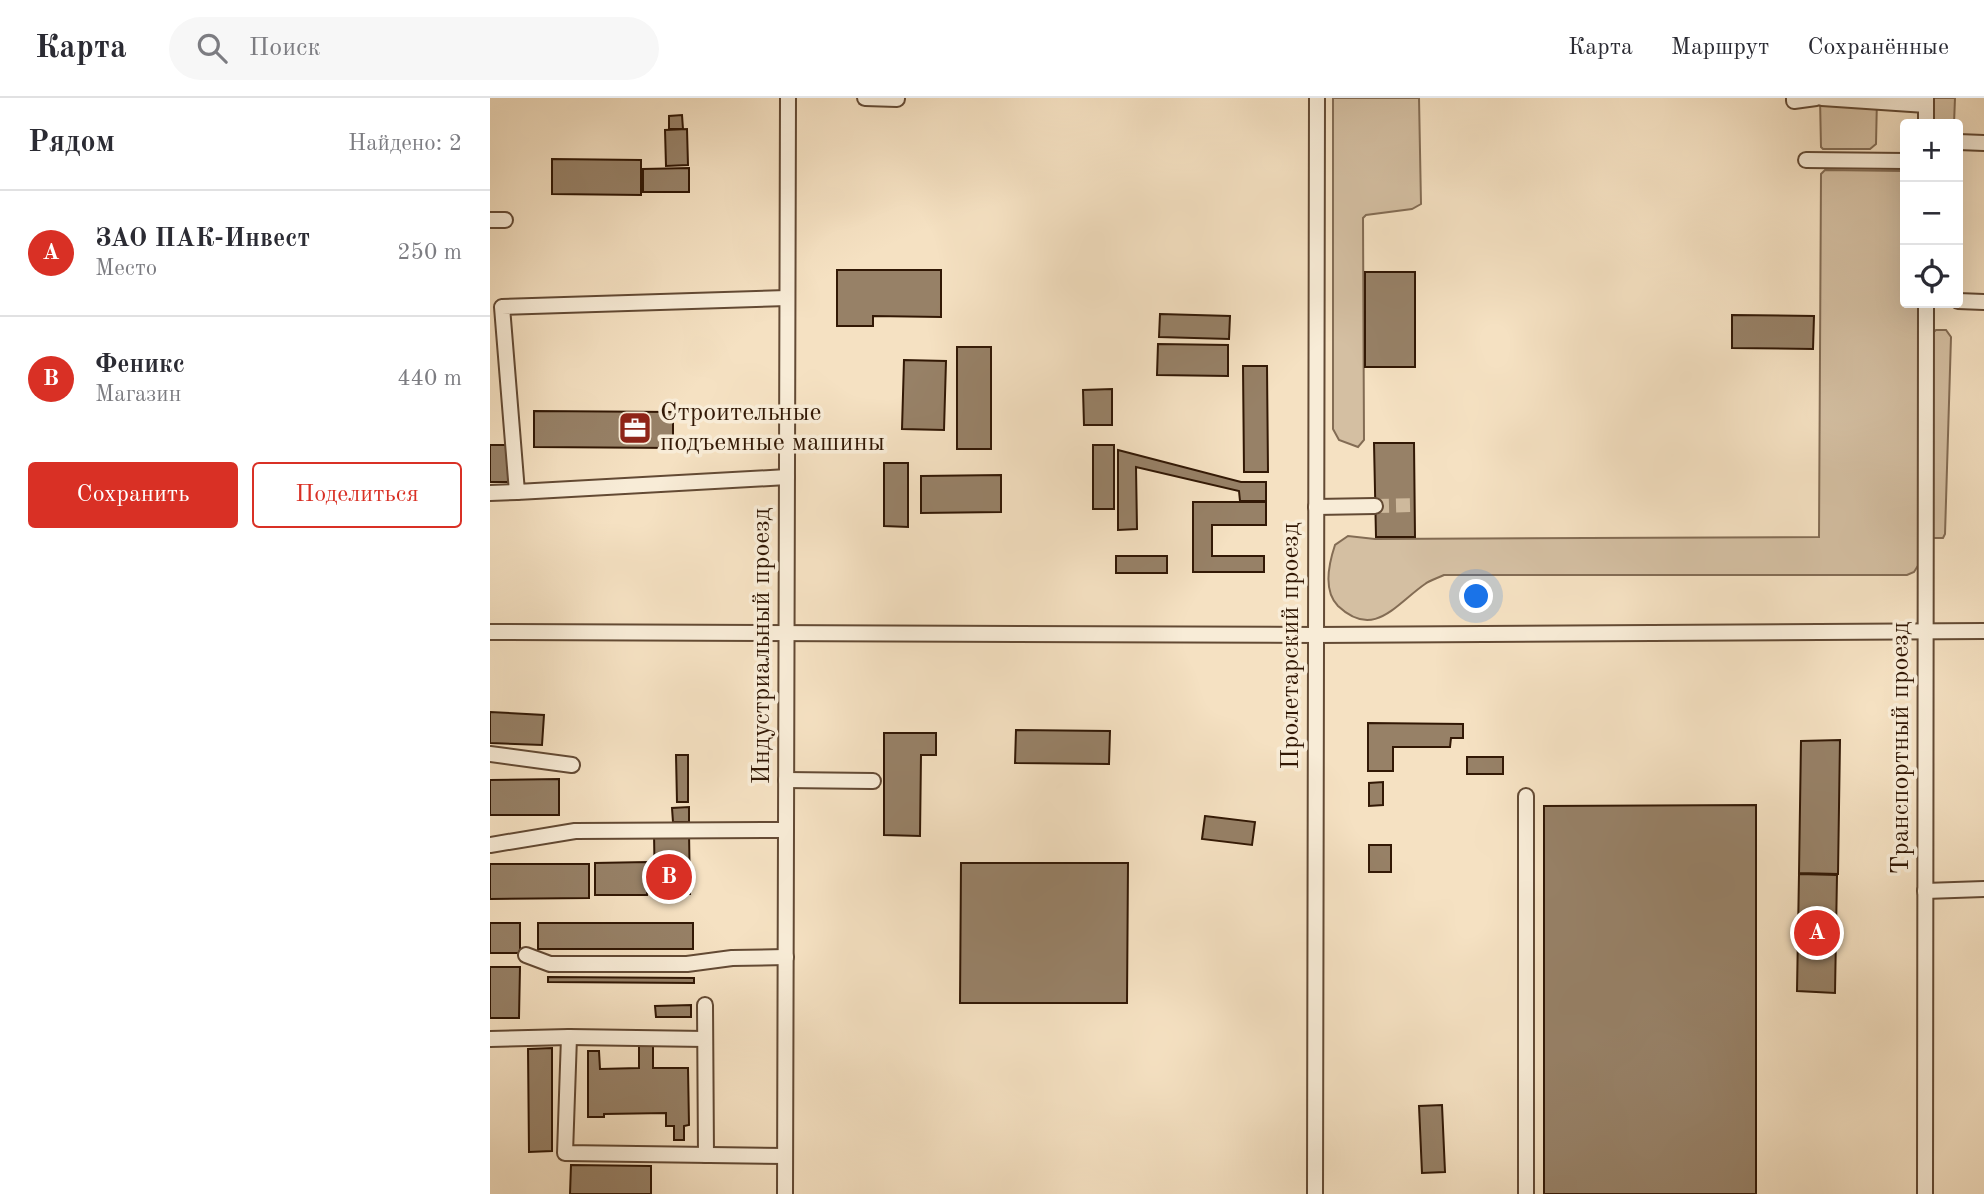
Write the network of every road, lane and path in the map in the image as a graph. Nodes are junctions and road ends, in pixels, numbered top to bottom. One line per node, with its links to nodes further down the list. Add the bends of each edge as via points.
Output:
1 (788, 98): 16 (street, Индустриальный проезд)
2 (865, 98): 7 (street)
3 (1317, 98): 24 (street, Пролетарский проезд)
4 (1794, 98): 5 (street)
5 (1816, 98)
6 (1822, 98): 8 (street)
7 (897, 99)
8 (1926, 101): 9 (street)
9 (1926, 119)
10 (1963, 142): 11 (street)
11 (1984, 143)
12 (1806, 160): 13 (street)
13 (1900, 160)
14 (490, 220): 15 (street)
15 (505, 220)
16 (787, 298): 20 (street, Индустриальный проезд); 21 (street, via 502,307)
17 (1963, 301): 18 (street)
18 (1984, 302)
19 (1926, 308): 25 (street, Транспортный проезд)
20 (787, 477): 21 (street); 28 (street, Индустриальный проезд)
21 (516, 492): 22 (street)
22 (490, 493)
23 (1375, 506): 24 (street)
24 (1316, 507): 29 (street, Пролетарский проезд)
25 (1926, 631): 26 (street); 29 (street); 38 (street, Транспортный проезд)
26 (1984, 631)
27 (490, 632): 28 (street)
28 (786, 634): 29 (street); 32 (street, Индустриальный проезд)
29 (1316, 635): 48 (street, Пролетарский проезд)
30 (490, 754): 31 (street)
31 (572, 765)
32 (786, 780): 33 (street); 35 (street, Индустриальный проезд)
33 (873, 781)
34 (1526, 796): 49 (street)
35 (786, 830): 36 (street, via 575,831); 40 (street, Индустриальный проезд)
36 (490, 845)
37 (1984, 889): 38 (street)
38 (1925, 891): 50 (street, Транспортный проезд)
39 (526, 955): 40 (street, via 550,964 687,964)
40 (786, 957): 46 (street, Индустриальный проезд)
41 (705, 1005): 44 (street)
42 (569, 1037): 43 (street); 44 (street); 45 (street, via 565,1153)
43 (490, 1039)
44 (705, 1040): 45 (street)
45 (706, 1155): 46 (street)
46 (785, 1156): 47 (street, Индустриальный проезд)
47 (785, 1194)
48 (1315, 1194)
49 (1526, 1194)
50 (1925, 1194)

